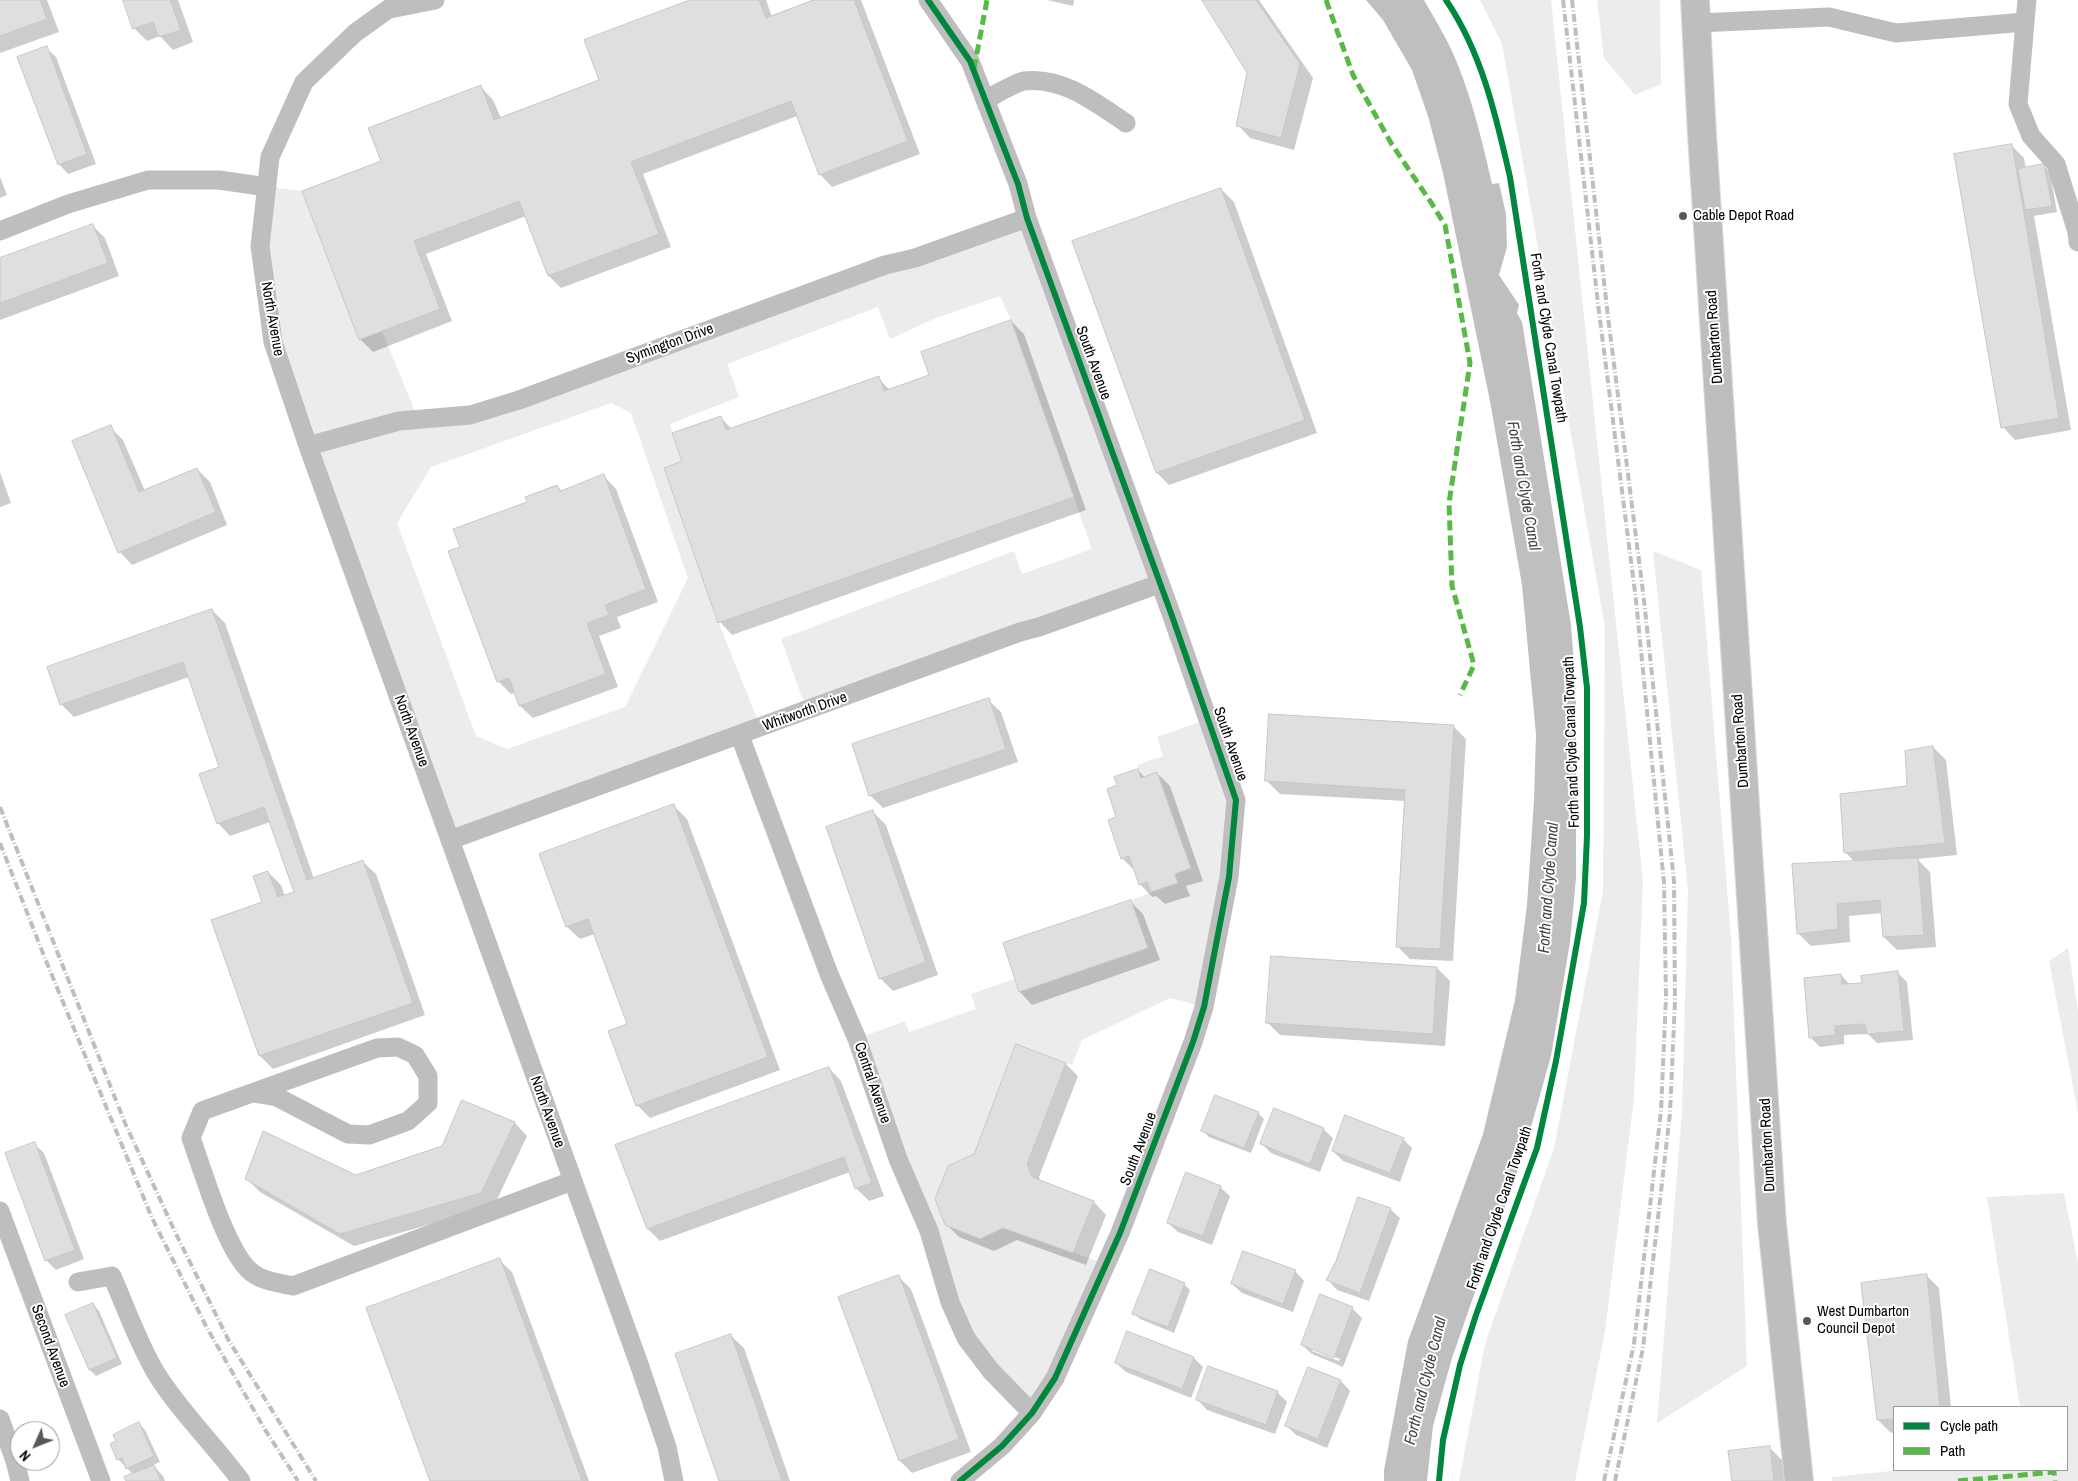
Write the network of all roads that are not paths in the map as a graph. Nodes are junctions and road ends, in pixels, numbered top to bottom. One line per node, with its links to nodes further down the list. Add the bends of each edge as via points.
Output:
1 (436, 0): 4 (street, North Avenue)
2 (928, 0): 7 (street, South Avenue, via 970,61)
3 (2027, 0): 6 (street)
4 (396, 4): 9 (street, North Avenue, via 355,33 304,82 270,157)
5 (1696, 12): 6 (street, via 1829,17 1896,33); 28 (main road, Dumbarton Road, via 1772,1224)
6 (2025, 22): 12 (street, via 2018,104 2031,136 2056,164)
7 (985, 100): 8 (street, via 1023,81 1044,82 1066,86); 10 (street, South Avenue, via 1018,184)
8 (1126, 123)
9 (267, 187): 11 (street, via 219,180 148,180 68,204); 13 (street, North Avenue, via 260,246 273,342)
10 (1027, 218): 13 (street, Symington Drive, via 915,258 885,265 519,400 470,415 399,420); 14 (street, South Avenue)
11 (0, 231)
12 (2078, 242)
13 (308, 446): 16 (street, North Avenue)
14 (1159, 584): 15 (street, Whitworth Drive); 21 (street, South Avenue, via 1236,800 1229,877 1204,1008 1193,1042 1120,1233 1055,1378)
15 (740, 736): 16 (street, Whitworth Drive); 21 (street, Central Avenue, via 829,974 857,1039 898,1159 929,1231 950,1302 966,1338 991,1371)
16 (450, 840): 18 (street, North Avenue)
17 (253, 1093): 17 (street, via 277,1097 348,1134 369,1135 408,1121 428,1103 428,1076 415,1055 398,1047 377,1048); 18 (street, via 202,1111 191,1138 236,1254 250,1272 272,1282 293,1286)
18 (572, 1181): 26 (street, North Avenue, via 639,1364 667,1447)
19 (0, 1211): 24 (street, Second Avenue)
20 (78, 1282): 25 (street, via 112,1276 156,1373)
21 (1032, 1413): 27 (street, South Avenue, via 1002,1446)
22 (0, 1420): 23 (street)
23 (20, 1481)
24 (101, 1481)
25 (241, 1481)
26 (674, 1481)
27 (960, 1481)
28 (1799, 1481)

